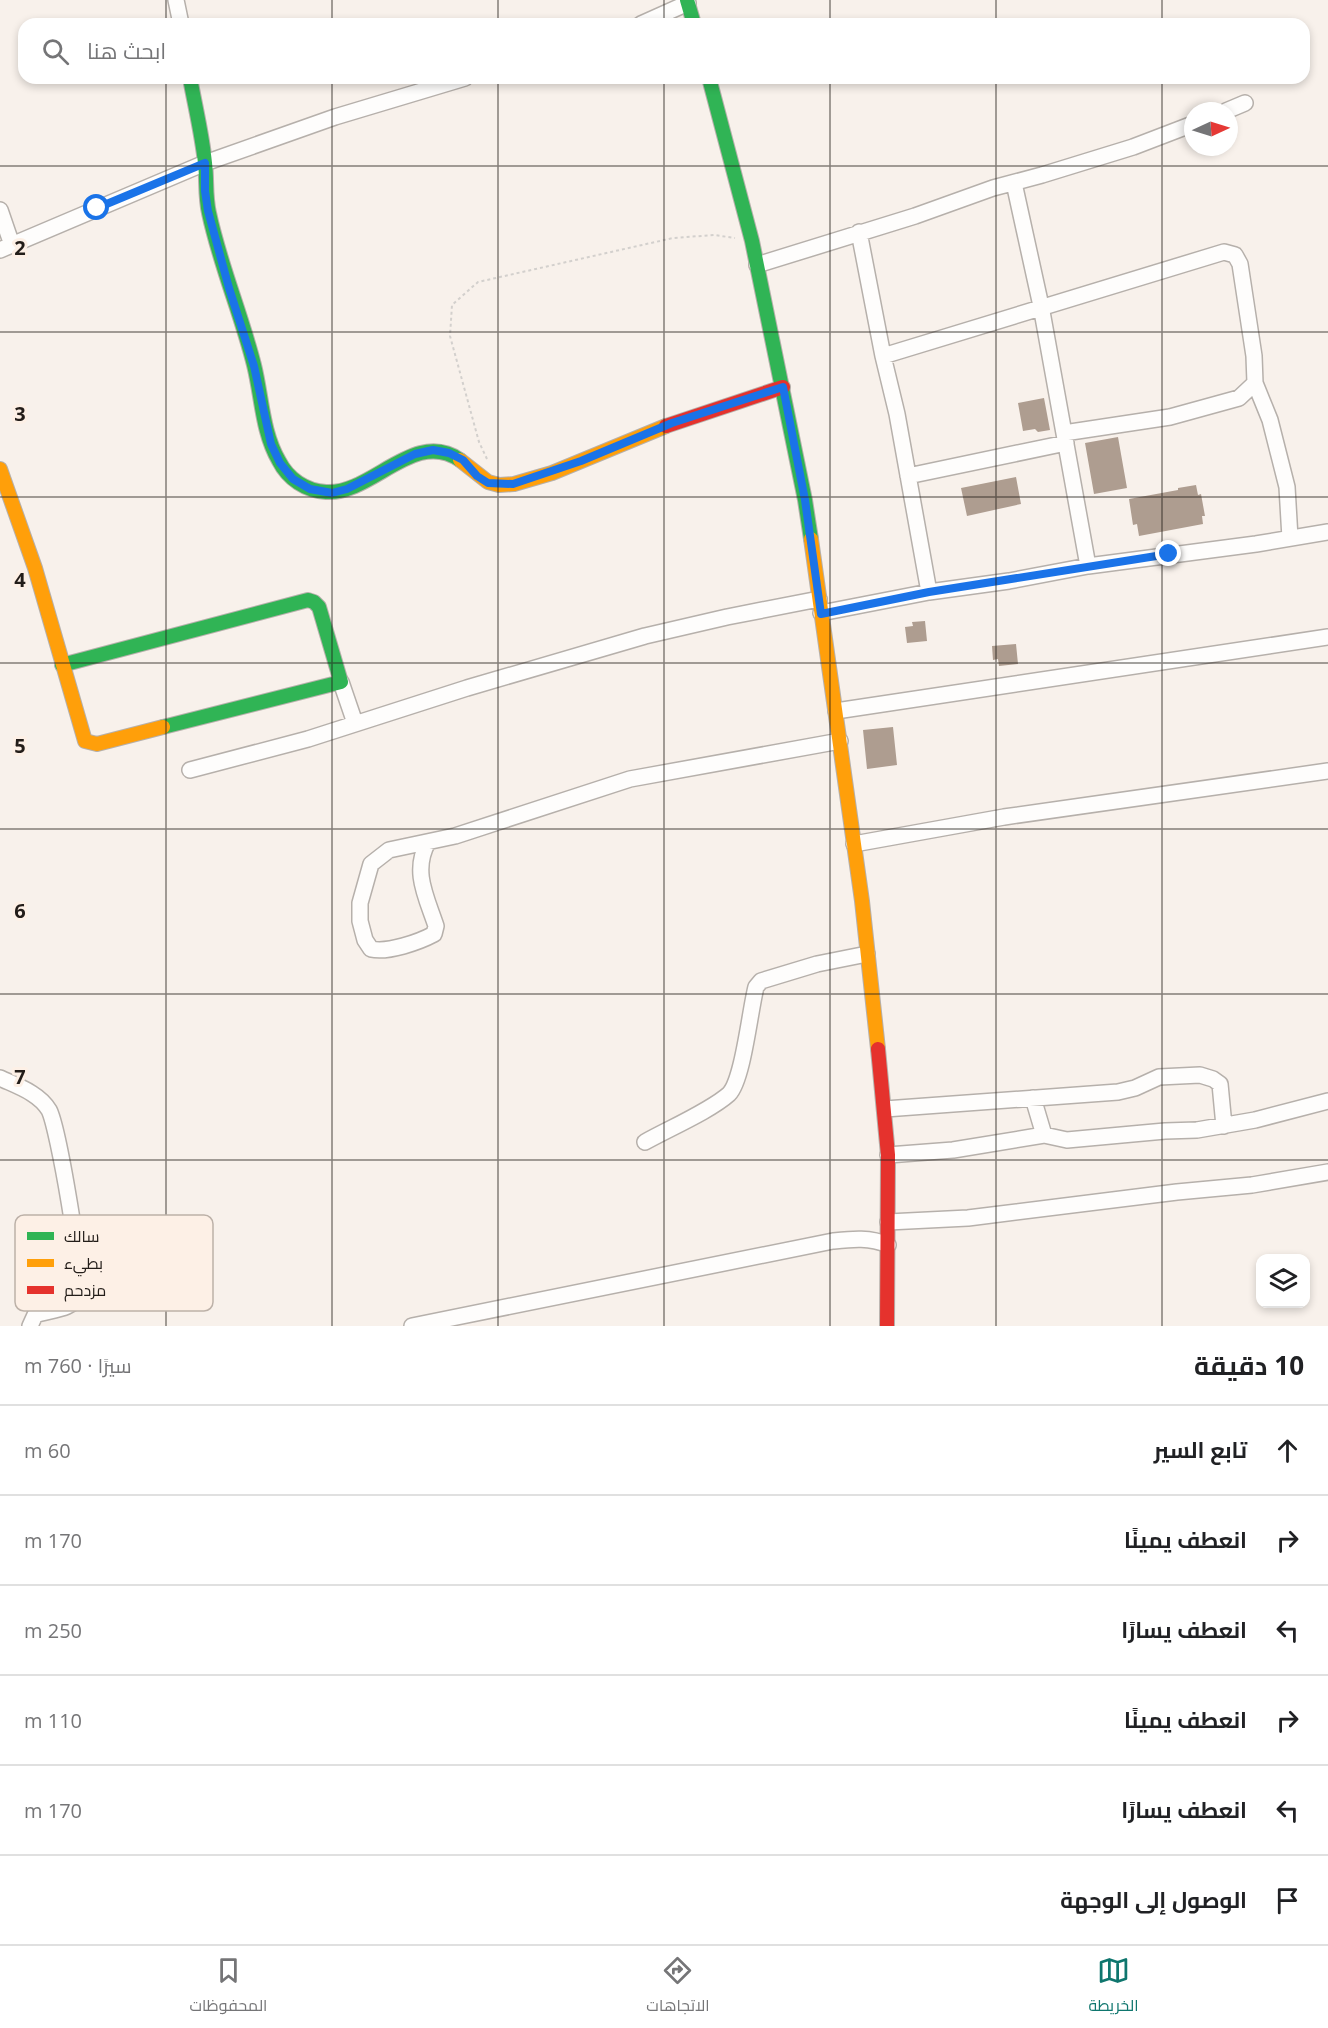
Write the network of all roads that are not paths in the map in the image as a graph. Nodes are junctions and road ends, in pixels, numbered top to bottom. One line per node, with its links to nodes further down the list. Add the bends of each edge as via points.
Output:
1 (176, 0): 3 (street)
2 (688, 2): 4 (street); 5 (street)
3 (180, 18)
4 (654, 18)
5 (692, 18)
6 (191, 84): 12 (street)
7 (445, 84): 12 (street, via 335,117)
8 (711, 84): 17 (street)
9 (1245, 103): 10 (street)
10 (1238, 106)
11 (1184, 127): 13 (street)
12 (205, 163): 16 (street); 21 (street, via 208,211 254,366 271,444 293,479 310,489 332,493 347,489 415,454 433,450 463,460 488,483 513,484 571,465 672,423)
13 (1014, 183): 15 (street); 18 (street)
14 (0, 210): 16 (street)
15 (859, 232): 17 (street); 19 (street)
16 (6, 247)
17 (757, 265): 21 (street)
18 (1041, 306): 19 (street); 20 (street, via 1224,252 1235,255 1242,275); 22 (street)
19 (883, 356): 24 (street)
20 (1255, 383): 22 (street, via 1239,398 1170,417); 26 (street, via 1270,420 1287,487)
21 (783, 387): 29 (street)
22 (1065, 438): 24 (street); 27 (street)
23 (0, 469): 31 (street, via 35,568)
24 (908, 476): 28 (street)
25 (1328, 531): 26 (street)
26 (1290, 538): 27 (street)
27 (1088, 566): 28 (street)
28 (929, 592): 29 (street)
29 (820, 606): 33 (street); 34 (street, via 727,617 645,636)
30 (1328, 637): 33 (street)
31 (62, 665): 32 (street, via 83,737 90,744); 32 (street, via 308,600 319,607)
32 (340, 682): 34 (street)
33 (836, 711): 35 (street)
34 (355, 723): 36 (street)
35 (840, 741): 38 (street, via 630,779); 39 (street)
36 (190, 770)
37 (1328, 771): 39 (street, via 1004,817)
38 (428, 842): 38 (street, via 419,864 436,926 434,934 392,948 371,949 360,921 360,903 371,864 389,850)
39 (854, 844): 40 (street)
40 (867, 954): 44 (street); 47 (street, via 761,981 753,999 740,1073 729,1093)
41 (0, 1078): 50 (street, via 40,1099 48,1110)
42 (1033, 1098): 44 (street); 45 (street, via 1118,1092 1159,1077 1200,1076 1220,1084); 46 (street)
43 (1328, 1101): 45 (street)
44 (885, 1109): 48 (street)
45 (1224, 1126): 46 (street, via 1067,1140)
46 (1044, 1135): 48 (street, via 953,1150)
47 (645, 1142)
48 (888, 1155): 51 (street)
49 (1328, 1172): 51 (street, via 1252,1185 968,1218)
50 (70, 1215)
51 (888, 1222): 52 (street)
52 (888, 1245): 55 (street, via 857,1238 832,1240); 56 (street)
53 (50, 1311): 54 (street, via 35,1315)
54 (30, 1326)
55 (412, 1326)
56 (887, 1326)

